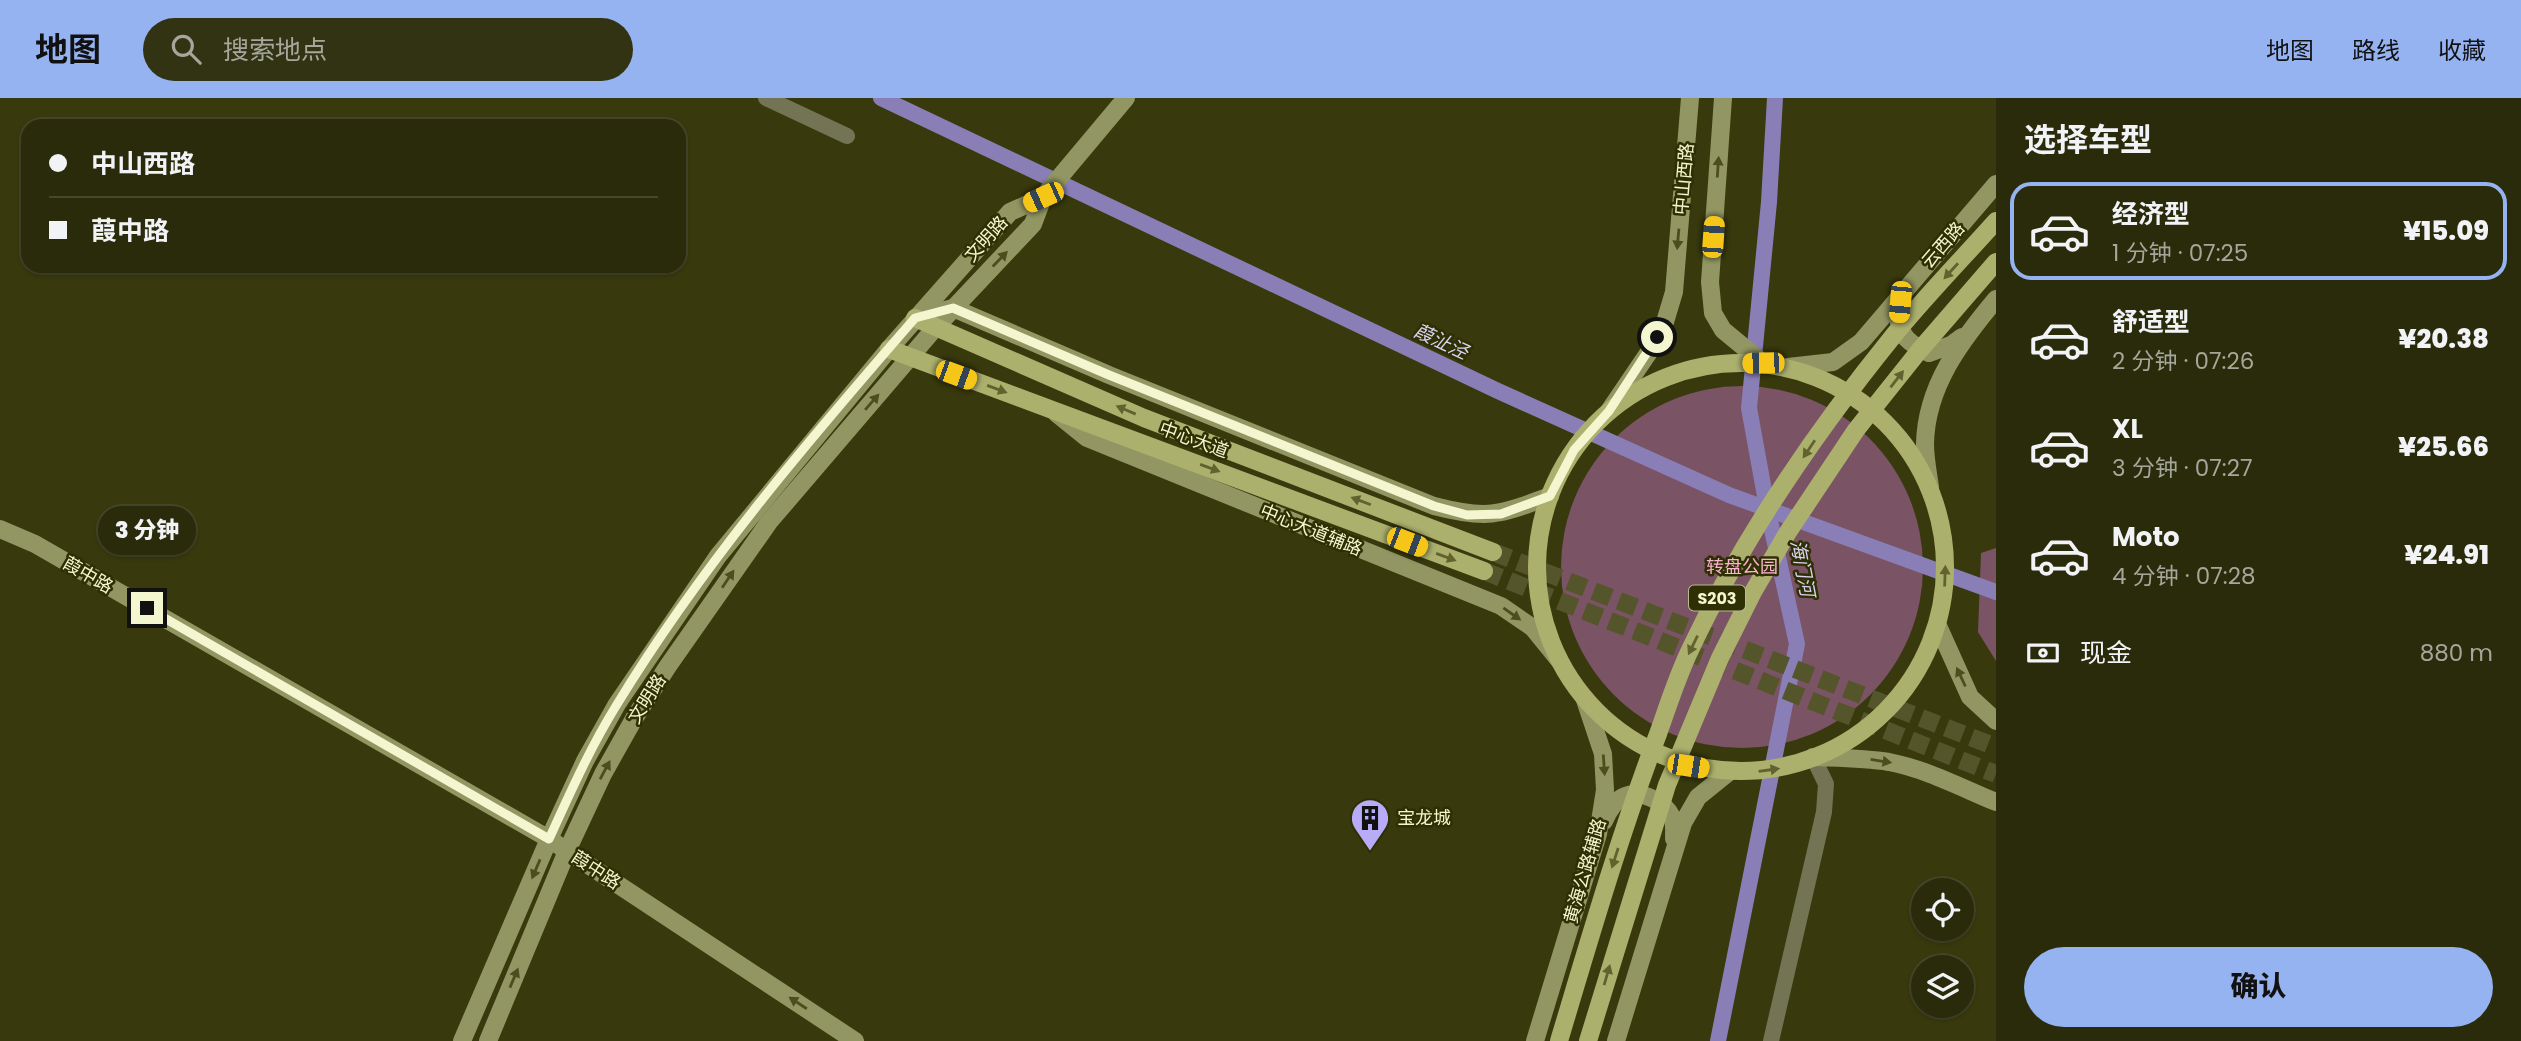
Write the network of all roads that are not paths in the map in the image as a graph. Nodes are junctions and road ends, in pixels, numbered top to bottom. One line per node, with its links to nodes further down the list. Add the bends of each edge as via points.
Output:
1 (766, 98): 5 (street)
2 (1126, 98): 7 (main road)
3 (1690, 98): 21 (main road, 中山西路, one-way to 21, via 1674,292 1649,352)
4 (1723, 98): 18 (main road, 中山西路, one-way to 4, via 1723,330 1713,313 1710,282)
5 (847, 136)
6 (1996, 184): 10 (main road, 云西路)
7 (1043, 197): 12 (main road, 文明路, one-way to 7, via 1033,224); 13 (main road, 文明路, via 1010,212)
8 (1996, 220): 42 (main road, S203, one-way to 42, bridge, via 1895,334 1832,415 1726,580 1689,651 1642,777)
9 (1996, 262): 43 (main road, S203, one-way to 9, bridge, via 1667,785 1720,657 1753,592 1856,430)
10 (1909, 286): 15 (main road, via 1900,302 1898,325 1910,345 1929,353); 19 (main road, 云西路, via 1861,342 1833,362)
11 (1996, 299): 15 (main road)
12 (953, 308): 13 (main road); 14 (main road, 文明路); 23 (main road, via 1434,506 1467,515 1501,514)
13 (915, 318): 14 (main road, 中心大道); 16 (main road, 文明路)
14 (935, 328): 17 (main road, 文明路); 25 (main road, 中心大道, one-way to 14, via 1144,418)
15 (1967, 334): 22 (main road, via 1941,376 1928,415 1925,446)
16 (889, 349): 17 (main road, 中心大道); 35 (main road, 文明路, via 718,556 617,704)
17 (910, 358): 20 (main road, 中心大道, one-way to 20); 36 (main road, 文明路, one-way to 17, via 635,717 738,565 769,522)
18 (1763, 363): 19 (main road); 21 (main road, via 1726,363 1681,371 1643,388)
19 (1786, 367): 22 (main road, via 1847,391 1867,407 1896,432)
20 (1049, 408): 26 (main road, 中心大道, one-way to 26); 28 (main road, 中心大道辅路, one-way to 28, via 1087,438 1502,607 1532,628)
21 (1609, 411): 23 (main road, via 1569,458)
22 (1930, 487): 27 (main road, one-way to 22, via 1946,579 1944,532)
23 (1550, 496): 28 (main road, via 1538,562 1541,607)
24 (0, 529): 35 (main road, 葭中路, via 35,544)
25 (1493, 552)
26 (1484, 571)
27 (1938, 625): 30 (main road, one-way to 27, via 1970,697); 31 (main road, via 1919,670 1890,708 1854,739)
28 (1559, 660): 29 (main road)
29 (1585, 699): 32 (main road, via 1614,729 1650,751 1688,766); 34 (main road, 黄海公路辅路, one-way to 34, via 1604,754 1605,790)
30 (1996, 721)
31 (1808, 760): 32 (main road, one-way to 31, via 1771,771); 33 (main road, one-way to 33, via 1891,763); 45 (street, via 1826,784 1824,812)
32 (1732, 772): 37 (main road, via 1698,797)
33 (1996, 802)
34 (1598, 834): 37 (main road, via 1607,814 1626,795 1650,797 1674,820); 41 (main road, 黄海公路辅路)
35 (549, 839): 36 (main road, 葭中路); 38 (main road, 文明路, one-way to 38)
36 (567, 851): 39 (main road, 文明路, one-way to 36); 40 (main road, 葭中路, one-way to 36)
37 (1671, 859): 44 (main road)
38 (462, 1041)
39 (488, 1041)
40 (855, 1041)
41 (1535, 1041)
42 (1559, 1041)
43 (1588, 1041)
44 (1616, 1041)
45 (1770, 1041)

